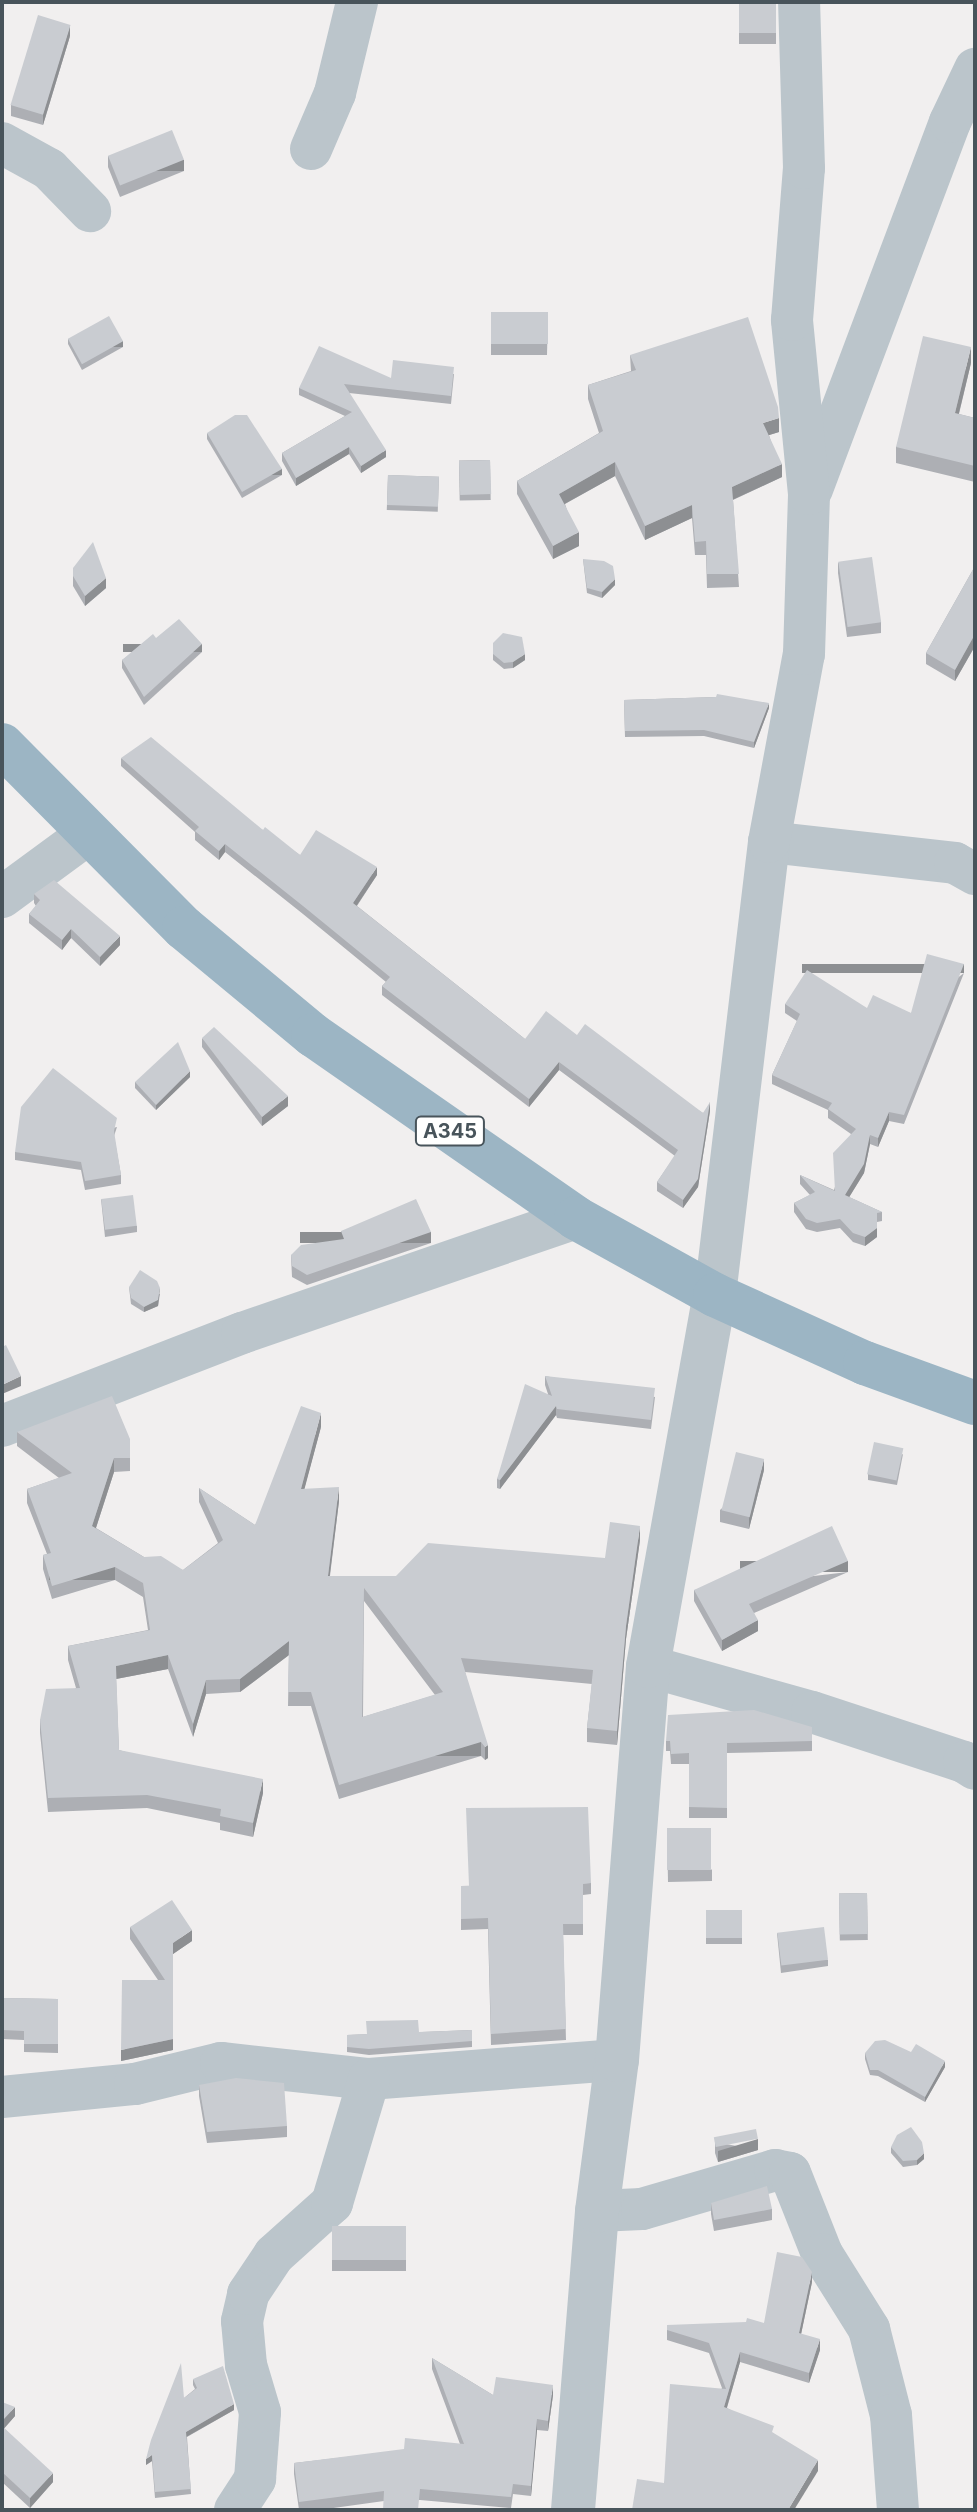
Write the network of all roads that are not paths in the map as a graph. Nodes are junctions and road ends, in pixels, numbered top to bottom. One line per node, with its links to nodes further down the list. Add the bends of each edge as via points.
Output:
1 (357, 2): 5 (street, via 335,93)
2 (799, 2): 7 (street, via 804,168 792,320)
3 (975, 69): 7 (street, via 950,122)
4 (2, 143): 6 (street, via 49,169)
5 (311, 149)
6 (90, 211)
7 (809, 494): 10 (street, via 804,654)
8 (2, 745): 9 (highway, A345)
9 (89, 833): 12 (street); 13 (highway, A345, via 184,928 313,1035)
10 (769, 842): 11 (street, via 955,863); 14 (street)
11 (975, 874)
12 (2, 897)
13 (576, 1218): 14 (highway, A345); 16 (street, via 242,1333)
14 (715, 1295): 15 (highway, A345, via 865,1363); 17 (street)
15 (975, 1403)
16 (2, 1426)
17 (648, 1666): 18 (street, via 812,1712); 19 (street)
18 (975, 1769)
19 (617, 2060): 20 (street); 22 (street)
20 (369, 2079): 21 (street, via 221,2063 135,2084); 23 (street, via 332,2203 274,2255 248,2294 242,2321 246,2365 260,2412 255,2479)
21 (2, 2097)
22 (597, 2211): 24 (street); 25 (street, via 642,2209 775,2170 790,2173 822,2254 869,2329 891,2415)
23 (235, 2510)
24 (573, 2510)
25 (898, 2510)

